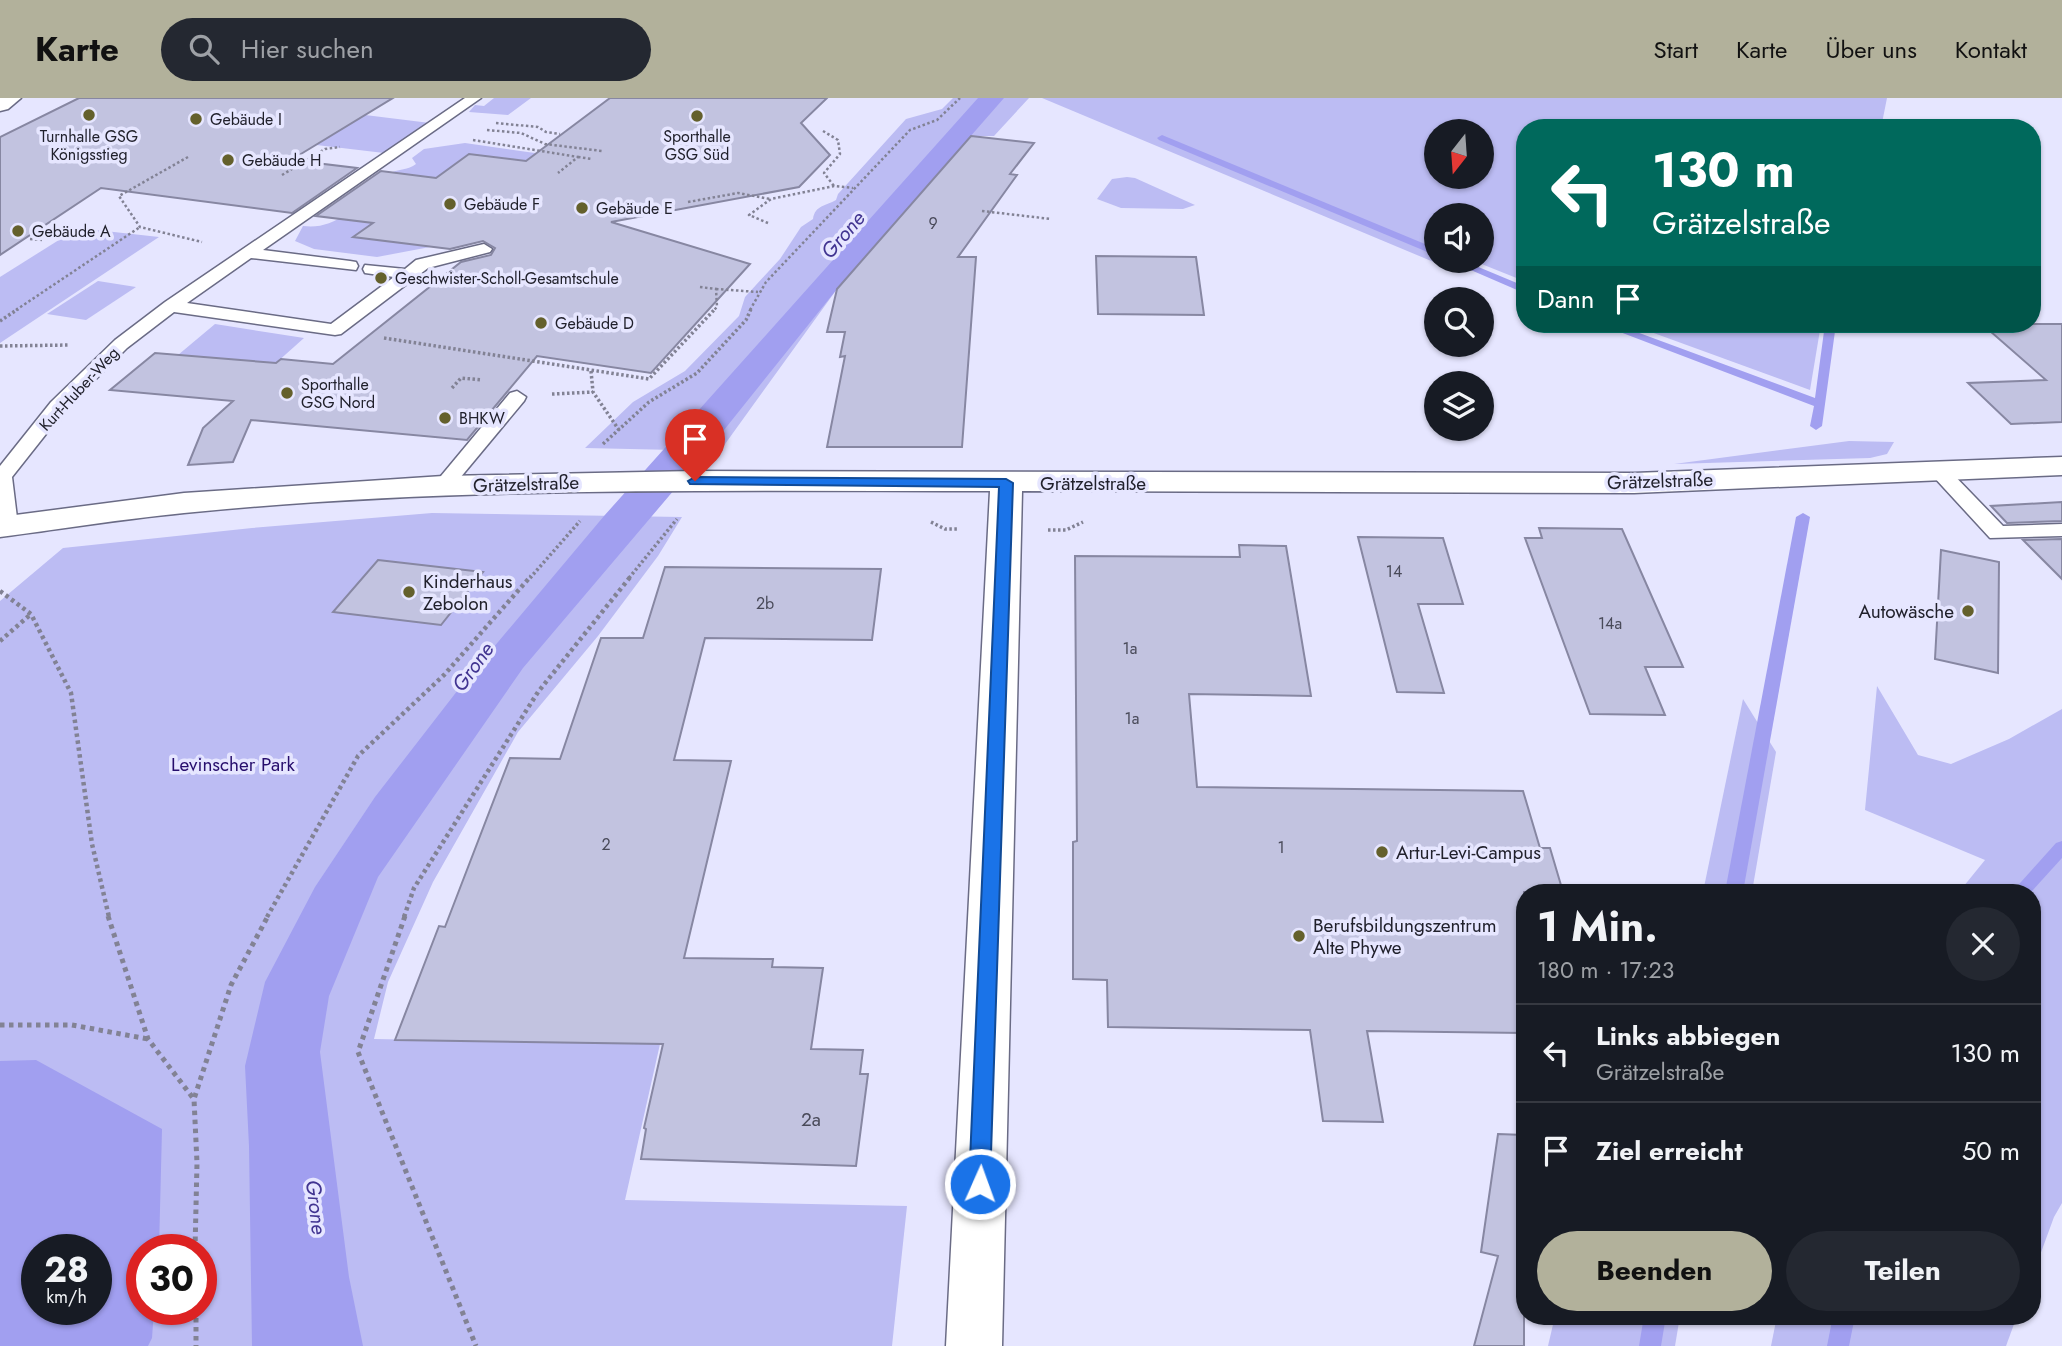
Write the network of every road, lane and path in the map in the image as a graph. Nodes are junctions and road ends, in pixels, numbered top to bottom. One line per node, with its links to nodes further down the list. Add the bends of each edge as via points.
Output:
1 (10, 98): 4 (street)
2 (474, 98): 5 (lane, Kurt-Huber-Weg)
3 (960, 98): 17 (path, via 937,120 910,130)
4 (0, 104)
5 (440, 121): 6 (path); 8 (path, via 538,127); 27 (lane, Kurt-Huber-Weg)
6 (473, 128): 9 (path, via 521,133 545,144); 11 (path, via 458,138)
7 (823, 131): 16 (path, via 838,140 840,154 824,173)
8 (560, 134)
9 (602, 151)
10 (188, 156): 23 (path, via 119,196)
11 (578, 157): 13 (path); 14 (path)
12 (310, 158): 15 (path)
13 (592, 159)
14 (558, 173)
15 (282, 175)
16 (834, 186): 17 (path); 18 (path)
17 (853, 188): 33 (path)
18 (771, 199): 19 (path, via 738,193); 22 (path, via 748,215)
19 (688, 202)
20 (982, 211): 21 (path)
21 (1051, 219)
22 (768, 223)
23 (140, 227): 27 (path); 35 (path)
24 (30, 239): 25 (path)
25 (42, 240)
26 (484, 249): 30 (lane, via 422,264)
27 (249, 253): 28 (lane); 34 (lane, Kurt-Huber-Weg)
28 (350, 266)
29 (371, 269): 30 (lane)
30 (408, 275): 36 (lane)
31 (700, 287): 32 (path)
32 (716, 289): 33 (path); 39 (path, via 717,307 649,379)
33 (758, 292): 41 (path, via 746,320 696,373 649,402)
34 (171, 306): 36 (lane); 37 (lane, Kurt-Huber-Weg)
35 (0, 321)
36 (335, 330): 39 (path)
37 (121, 344): 38 (path); 48 (lane, Kurt-Huber-Weg, via 58,405 2,477)
38 (0, 346)
39 (591, 371): 41 (path, via 593,392)
40 (517, 397): 46 (lane)
41 (619, 430): 44 (path, via 592,455)
42 (2062, 466): 43 (street, Grätzelstraße)
43 (1939, 471): 45 (street, Grätzelstraße, via 1620,483); 49 (lane, via 1998,533)
44 (600, 482): 45 (street, Grätzelstraße); 46 (street, Grätzelstraße); 55 (path, via 593,506 444,676 358,756 231,985)
45 (1006, 483): 60 (street)
46 (443, 486): 48 (street, Grätzelstraße, via 184,503)
47 (677, 518): 59 (path, via 538,692 414,888 358,1052)
48 (3, 526)
49 (2062, 530)
50 (0, 590): 51 (path)
51 (31, 614): 52 (path); 54 (path, via 71,693 92,844 112,931)
52 (0, 641)
53 (0, 1025): 54 (path, via 72,1025)
54 (148, 1039): 55 (path)
55 (194, 1099): 56 (path)
56 (195, 1234)
57 (196, 1325): 58 (path)
58 (196, 1346)
59 (476, 1346)
60 (974, 1346)

